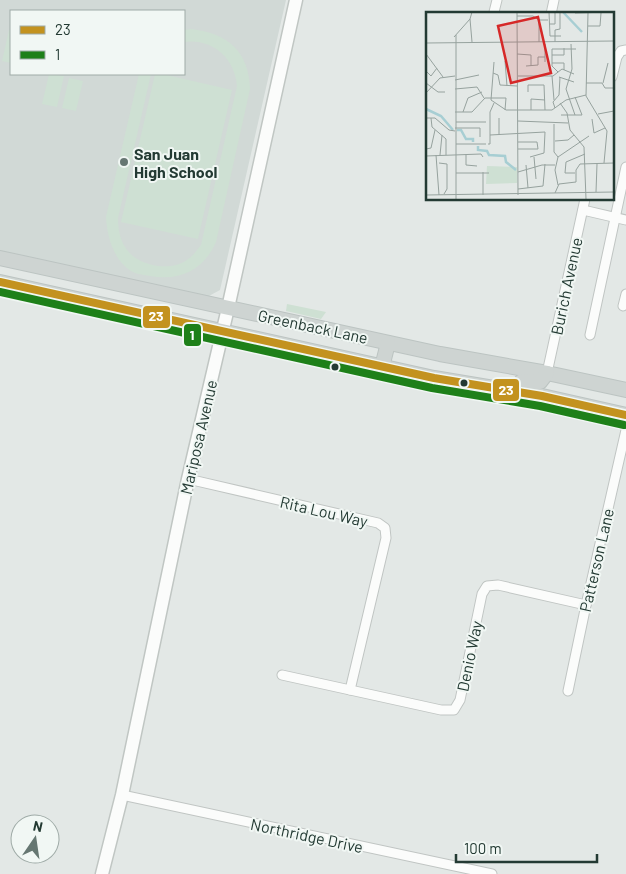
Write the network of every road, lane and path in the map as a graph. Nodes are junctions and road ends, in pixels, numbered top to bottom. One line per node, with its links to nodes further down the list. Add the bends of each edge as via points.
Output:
1 (296, 0): 15 (street, Mariposa Avenue)
2 (497, 0): 3 (street)
3 (494, 12)
4 (624, 51): 5 (street, via 617,57)
5 (614, 70)
6 (626, 167): 9 (street)
7 (585, 200): 8 (street, Burich Avenue)
8 (583, 210): 9 (street); 20 (street, Burich Avenue)
9 (615, 217): 10 (street); 17 (street)
10 (626, 220)
11 (0, 258): 15 (main road, Greenback Lane)
12 (0, 282): 16 (main road, Greenback Lane)
13 (626, 294): 14 (street)
14 (623, 306)
15 (228, 308): 16 (street, Mariposa Avenue); 18 (main road, Greenback Lane)
16 (223, 331): 19 (main road, Greenback Lane); 25 (street, Mariposa Avenue)
17 (590, 335)
18 (388, 343): 19 (main road); 20 (main road, Greenback Lane)
19 (382, 367): 22 (main road, Greenback Lane)
20 (547, 373): 21 (main road, Greenback Lane); 22 (main road, via 540,382 522,381)
21 (626, 390)
22 (510, 391): 23 (main road, Greenback Lane)
23 (626, 415)
24 (626, 430): 26 (street, Patterson Lane)
25 (188, 479): 28 (street, Rita Lou Way, via 378,523 385,528 386,538); 30 (street, Mariposa Avenue)
26 (586, 605): 28 (street, Denio Way, via 487,586 482,594 460,700 454,710); 29 (street, Patterson Lane)
27 (282, 675): 28 (street, Denio Way)
28 (350, 690)
29 (568, 691)
30 (122, 795): 31 (street, Mariposa Avenue); 32 (street, Northridge Drive)
31 (102, 874)
32 (492, 874)

